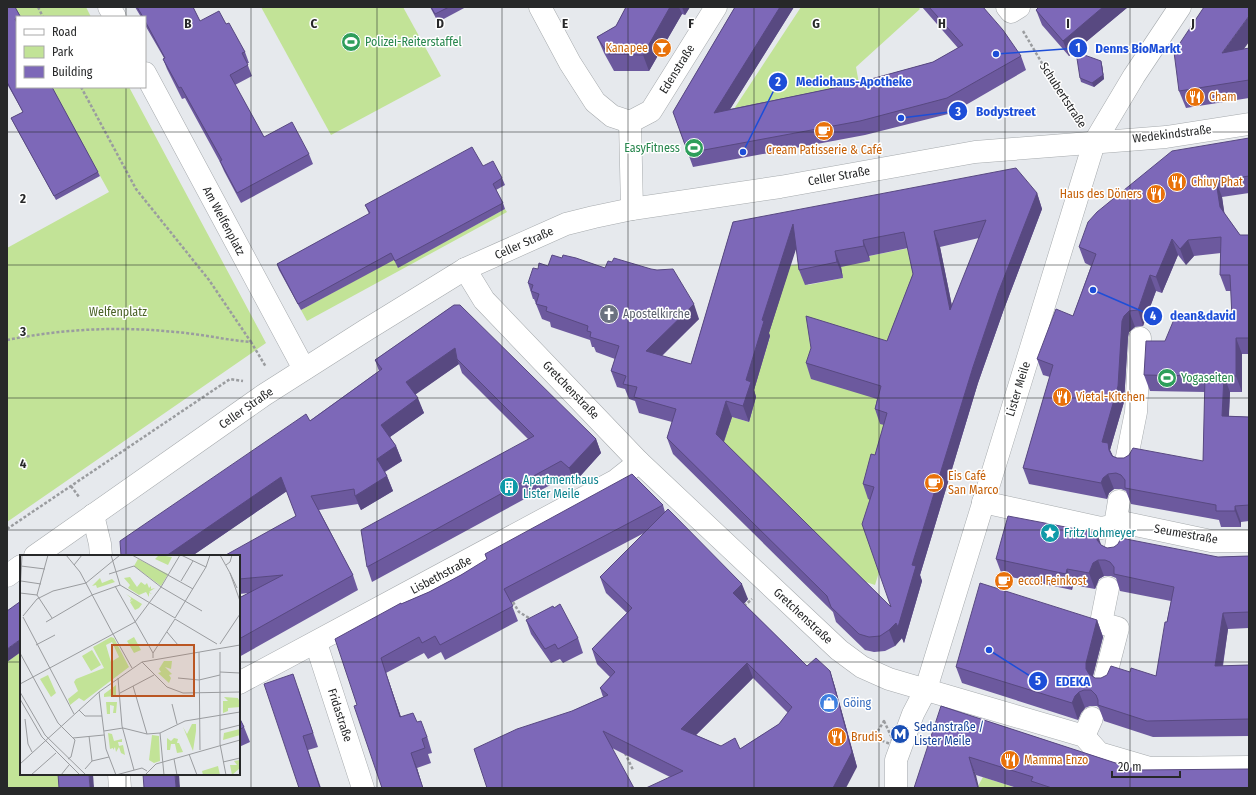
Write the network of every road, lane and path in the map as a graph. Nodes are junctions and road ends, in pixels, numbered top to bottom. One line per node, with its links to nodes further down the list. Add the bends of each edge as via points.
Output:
1 (38, 7): 7 (path)
2 (109, 7): 8 (street)
3 (540, 7): 11 (street, via 570,64 595,102 612,116)
4 (716, 7): 11 (street, Edenstraße, via 651,111)
5 (1180, 7): 13 (street, Lister Meile, via 1134,76)
6 (1012, 9): 13 (path, Schubertstraße, via 1062,97)
7 (42, 16)
8 (114, 16)
9 (146, 75): 19 (street, Am Welfenplatz)
10 (82, 88): 18 (path, via 136,189 209,280)
11 (630, 122): 14 (street)
12 (1249, 124): 13 (street, Wedekindstraße, via 1166,137)
13 (1094, 143): 14 (street, Celler Straße, via 975,152 780,187); 24 (street, Lister Meile)
14 (632, 209): 15 (street, Celler Straße, via 566,224)
15 (465, 269): 19 (street, Celler Straße); 21 (street, Gretchenstraße, via 484,300)
16 (1140, 338): 22 (street, via 1136,412)
17 (7, 340): 18 (path, via 41,333 108,328 175,332)
18 (251, 342): 20 (path)
19 (304, 369): 20 (street, Celler Straße)
20 (277, 387): 25 (street, Celler Straße); 27 (path, via 230,379)
21 (639, 462): 37 (street, Lisbethstraße, via 615,481); 40 (street, Gretchenstraße, via 839,650 862,667)
22 (1126, 462)
23 (1119, 501): 26 (street)
24 (983, 502): 26 (street, Seumestraße, via 1101,528); 40 (street, Lister Meile)
25 (92, 515): 30 (street, Celler Straße); 31 (street)
26 (1114, 525): 28 (street, Seumestraße, via 1126,523 1211,541); 29 (street, via 1118,536)
27 (7, 529)
28 (1249, 541)
29 (1115, 552)
30 (36, 555)
31 (101, 555)
32 (20, 567): 33 (street)
33 (7, 576)
34 (1108, 588): 39 (street, via 1101,623 1118,628)
35 (513, 602): 36 (path, via 519,612 529,618)
36 (531, 624)
37 (316, 643): 38 (street, Lisbethstraße); 48 (street, Fridastraße)
38 (240, 682)
39 (1104, 682)
40 (921, 698): 44 (street, Gretchenstraße, via 1088,727 1099,753 1150,768); 49 (street, Lister Meile, via 896,760)
41 (884, 720): 42 (path)
42 (876, 734)
43 (623, 750): 45 (path)
44 (1249, 767)
45 (633, 770)
46 (119, 775): 47 (street)
47 (120, 788)
48 (363, 788)
49 (896, 788)

